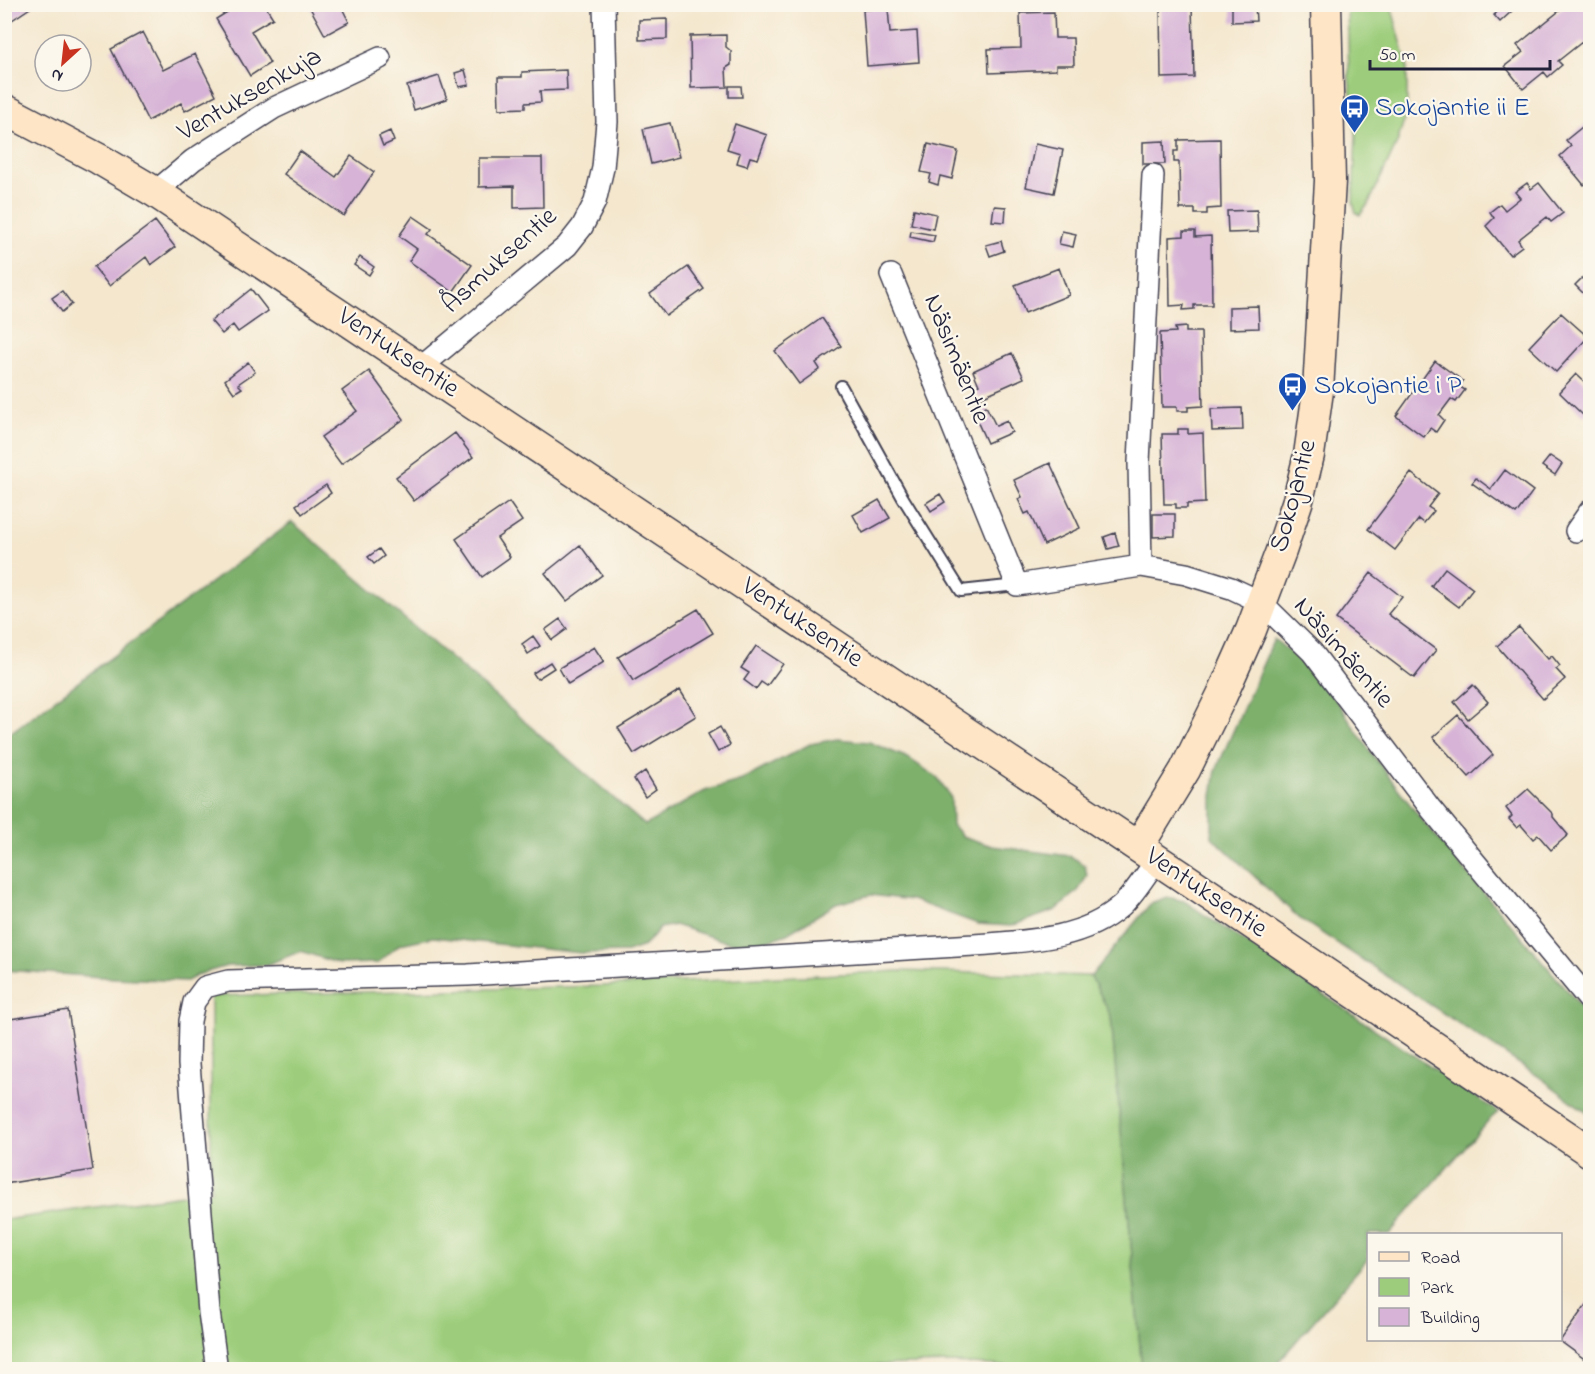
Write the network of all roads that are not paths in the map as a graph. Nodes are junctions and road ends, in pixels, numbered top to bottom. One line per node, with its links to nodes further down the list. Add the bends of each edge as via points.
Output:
1 (604, 4): 8 (street, Åsmuksentie, via 607,122 595,202 567,246)
2 (1326, 4): 14 (main road, Sokojantie, via 1330,181 1318,391 1298,500)
3 (380, 58): 6 (street, Ventuksenkuja, via 274,108 192,160)
4 (4, 109): 6 (main road, Ventuksentie)
5 (1153, 175): 12 (street, via 1139,462)
6 (155, 192): 8 (main road, Ventuksentie)
7 (891, 275): 13 (street, Näsimäentie)
8 (420, 368): 15 (main road, Ventuksentie)
9 (841, 386): 13 (lane, via 960,591)
10 (1590, 511): 11 (street)
11 (1576, 531)
12 (1141, 566): 13 (street, Näsimäentie); 14 (street, Näsimäentie, via 1186,574)
13 (1017, 585)
14 (1261, 602): 15 (main road, Sokojantie); 16 (street, Näsimäentie, via 1312,652 1431,809)
15 (1147, 853): 17 (main road, Ventuksentie); 18 (street, via 1121,907 1097,923 1036,940 468,975 228,981 205,987 195,1002 190,1021 189,1064 209,1311)
16 (1590, 1001)
17 (1590, 1152)
18 (218, 1370)

